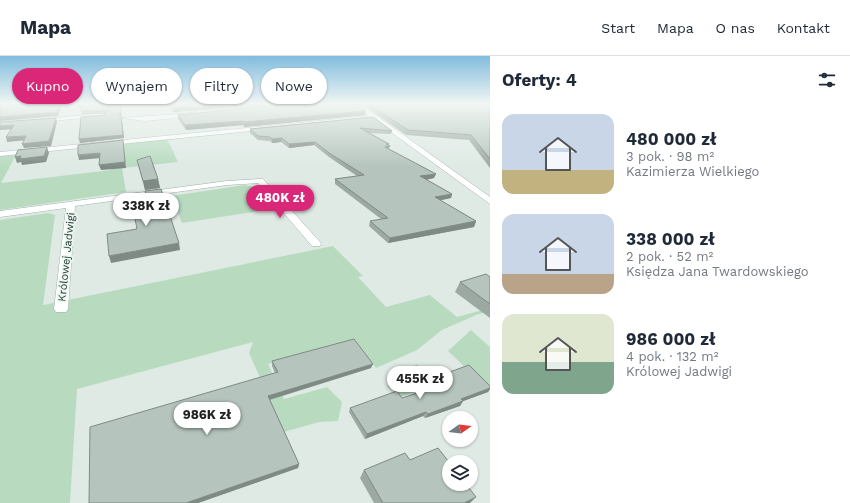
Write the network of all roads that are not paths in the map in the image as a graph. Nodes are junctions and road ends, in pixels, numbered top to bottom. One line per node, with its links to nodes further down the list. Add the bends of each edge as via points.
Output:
1 (288, 125): 3 (street)
2 (387, 125): 4 (street)
3 (0, 154)
4 (490, 201)
5 (71, 204): 6 (street); 7 (street, via 227,183 260,181); 8 (street, Królowej Jadwigi)
6 (0, 214)
7 (316, 244)
8 (61, 310)

